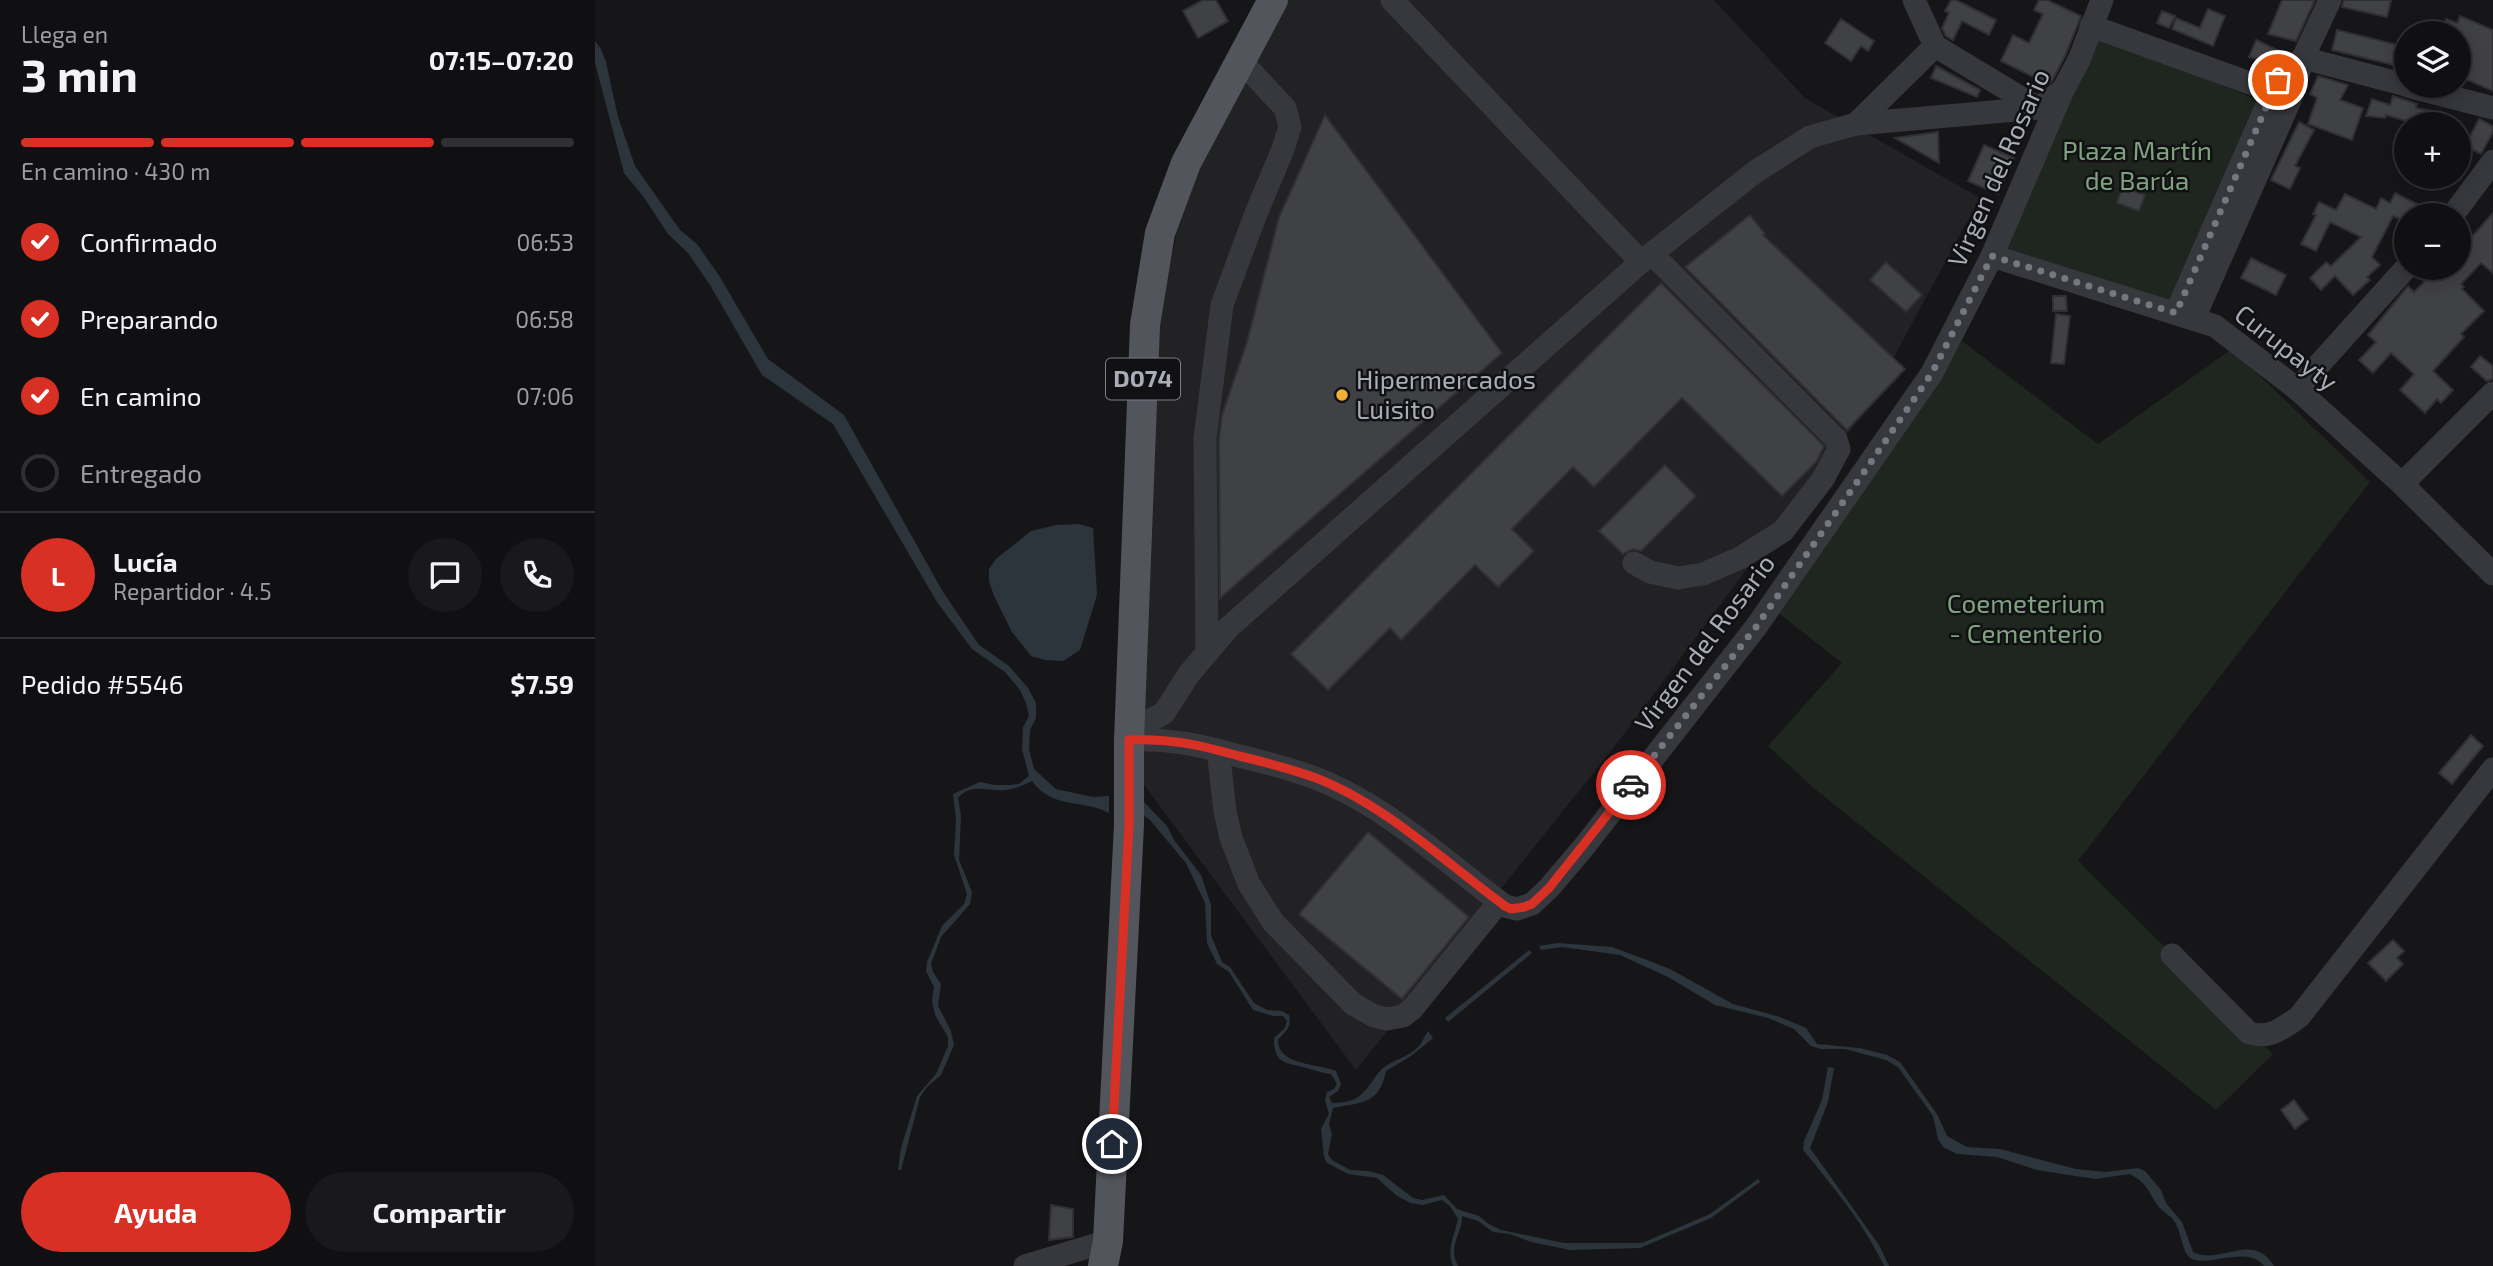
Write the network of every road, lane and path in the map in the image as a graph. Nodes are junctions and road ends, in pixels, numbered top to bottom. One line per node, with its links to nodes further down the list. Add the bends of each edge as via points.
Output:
1 (1273, 0): 8 (main road, D074)
2 (1392, 0): 19 (street)
3 (1913, 0): 6 (street)
4 (2330, 0): 7 (street)
5 (2096, 13): 10 (street); 11 (street, Virgen del Rosario)
6 (1935, 46): 13 (street); 15 (street)
7 (2303, 58): 9 (street); 10 (street)
8 (1241, 61): 27 (street, via 1285,108 1290,127 1222,305 1205,438); 28 (main road, D074, via 1186,163 1160,233 1149,299)
9 (2394, 82)
10 (2284, 89): 21 (street)
11 (2063, 90): 13 (street); 18 (street, Virgen del Rosario)
12 (2456, 98): 14 (street)
13 (2038, 108): 15 (street)
14 (2493, 108)
15 (1856, 124): 19 (street, via 1810,137 1755,172)
16 (2493, 162): 17 (street)
17 (2462, 203)
18 (1992, 256): 21 (street, Curupayty); 31 (street, Virgen del Rosario, via 1932,373 1756,627 1549,888 1524,907 1511,909)
19 (1646, 258): 25 (street, via 1836,439 1839,449 1823,479 1783,531 1740,558 1703,574 1678,578); 27 (street, via 1228,628)
20 (2395, 280): 22 (street)
21 (2185, 315): 22 (street, Curupayty, via 2215,326)
22 (2297, 389): 24 (street, Curupayty)
23 (2493, 393): 24 (street)
24 (2402, 484): 26 (street, Curupayty)
25 (1634, 563)
26 (2493, 574)
27 (1207, 653): 28 (street, via 1164,713)
28 (1129, 734): 29 (street); 33 (main road, D074, via 1129,825)
29 (1218, 750): 31 (street, via 1316,779 1358,799); 31 (street, via 1231,838 1249,884 1273,922 1353,1004 1374,1016 1403,1016 1412,1009)
30 (2493, 769): 32 (street, via 2299,1017 2278,1031 2263,1037 2249,1033)
31 (1499, 902)
32 (2172, 955)
33 (1105, 1254): 34 (street)
34 (1024, 1266)

